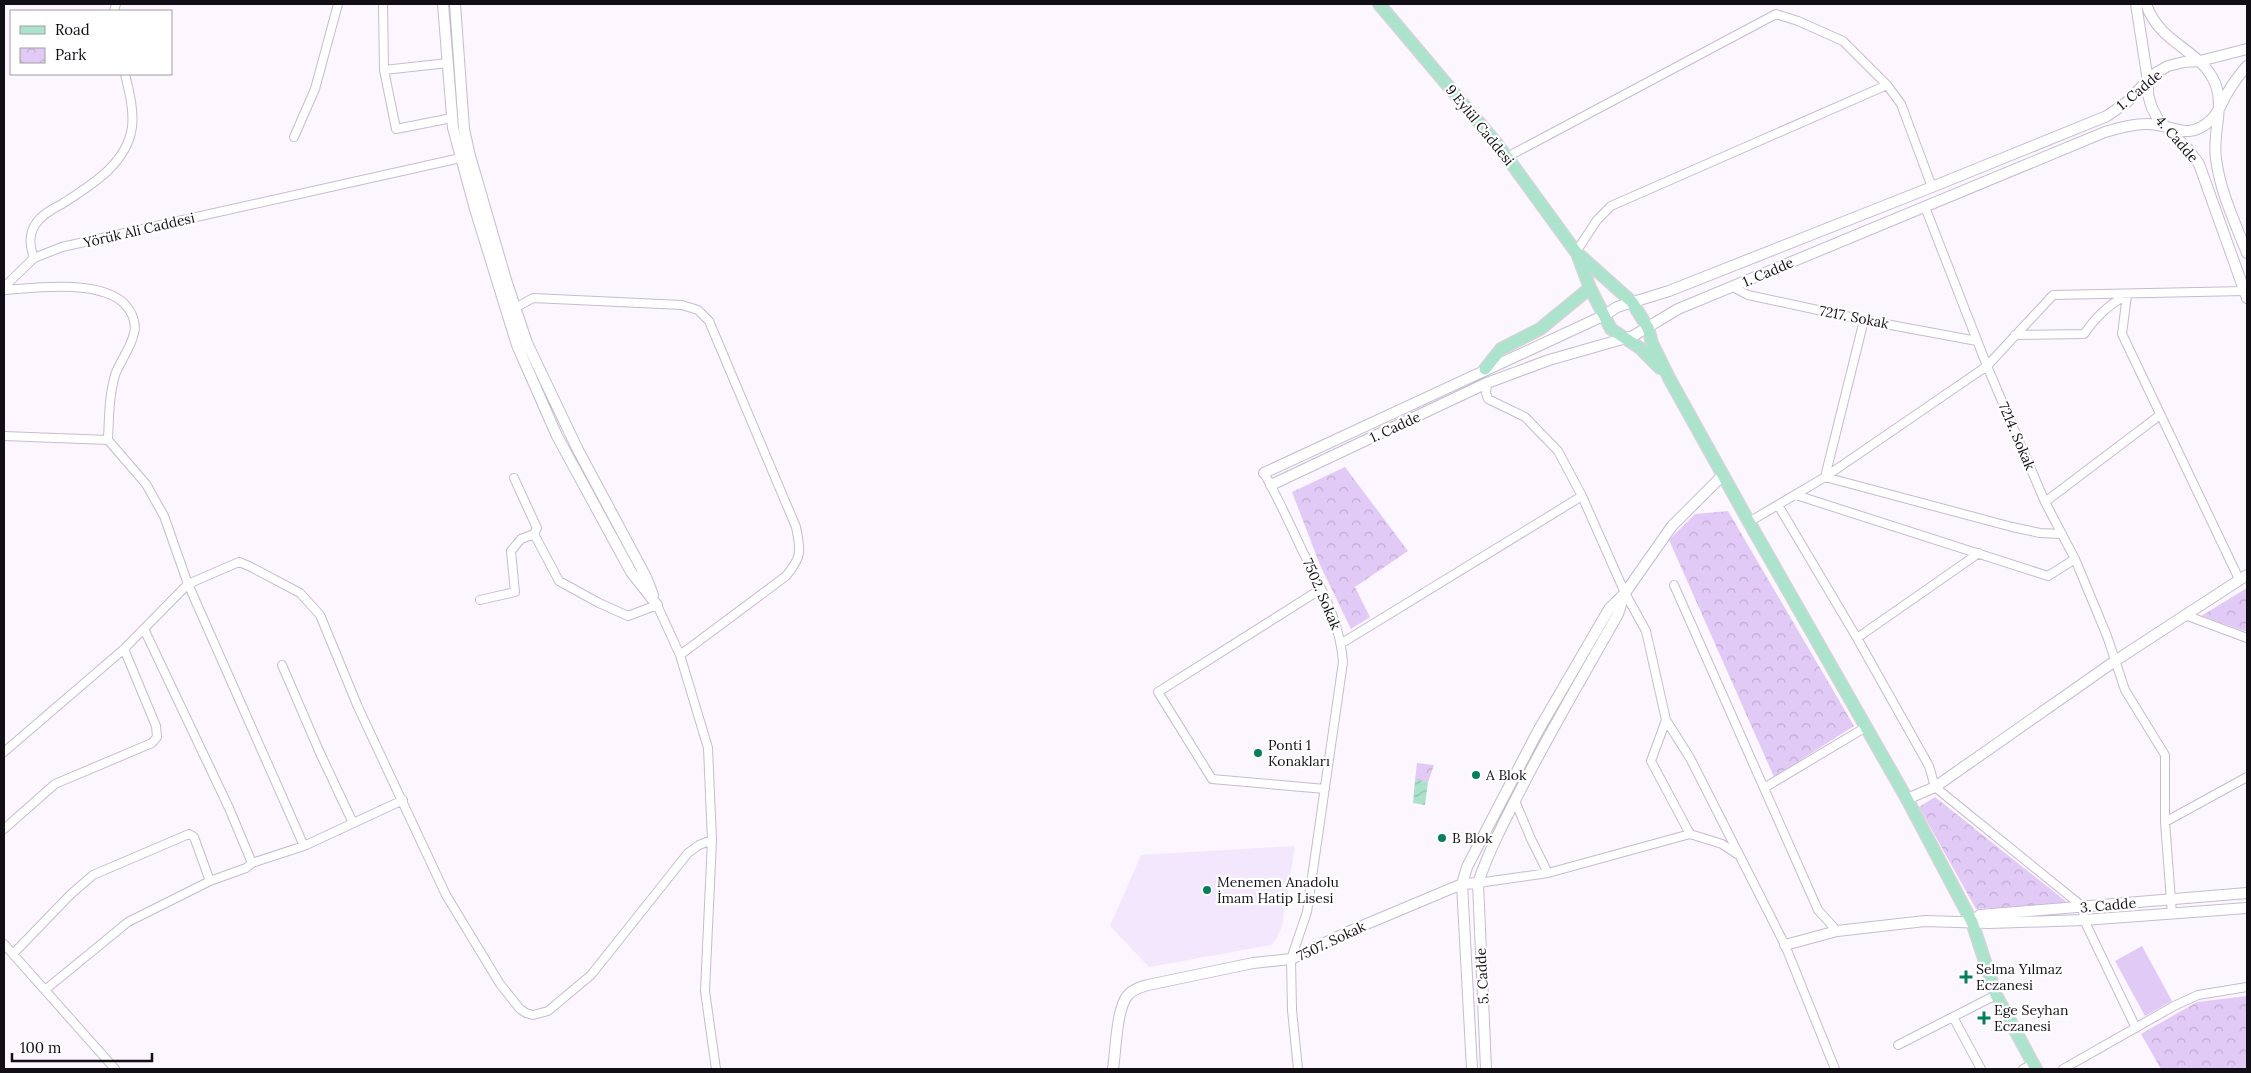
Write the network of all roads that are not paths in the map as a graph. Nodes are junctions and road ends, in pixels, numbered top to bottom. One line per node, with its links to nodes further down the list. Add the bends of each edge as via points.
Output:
1 (338, 4): 19 (street, via 315,89)
2 (383, 4): 12 (street)
3 (443, 4): 10 (street)
4 (455, 4): 20 (street)
5 (1379, 4): 21 (main road, 9 Eylül Caddesi)
6 (2136, 4): 14 (street, 4. Cadde)
7 (2146, 4): 9 (street, 4. Cadde, via 2150,17 2161,30)
8 (2247, 49): 9 (street, 1. Cadde)
9 (2200, 62): 14 (street, 1. Cadde, via 2168,66); 16 (street, 4. Cadde, via 2214,81)
10 (448, 63): 12 (street); 17 (street)
11 (2247, 66): 16 (street, 1. Cadde)
12 (384, 70): 17 (street, via 396,128)
13 (124, 75): 26 (street, via 133,115 128,143 96,182 35,224 30,239)
14 (2148, 81): 18 (street, 4. Cadde, via 2152,108); 22 (street, 1. Cadde, via 2107,116)
15 (1887, 85): 21 (street, via 1843,41 1776,14); 22 (street, via 1902,104); 24 (street, via 1611,206)
16 (2218, 110): 18 (street, 1. Cadde, via 2210,121 2198,128 2176,131); 25 (street, 4. Cadde, via 2216,159 2226,200)
17 (452, 118): 20 (street)
18 (2167, 127): 23 (street, 1. Cadde, via 2148,123 2105,132); 27 (street, 4. Cadde, via 2199,164)
19 (294, 137)
20 (465, 157): 26 (street, Yörük Ali Caddesi, via 62,248); 34 (street); 68 (street, via 517,345 557,436 630,572)
21 (1507, 157): 24 (main road, 9 Eylül Caddesi)
22 (1932, 187): 33 (street, 1. Cadde)
23 (1925, 207): 28 (street, 1. Cadde); 40 (street, 7214. Sokak)
24 (1576, 252): 30 (main road, 9 Eylül Caddesi); 33 (main road, 9 Eylül Caddesi)
25 (2247, 253)
26 (34, 258): 29 (street)
27 (2244, 278): 31 (street, 4. Cadde)
28 (1733, 287): 36 (street, 7217. Sokak, via 1748,295); 37 (street, 1. Cadde, via 1678,309)
29 (4, 288): 47 (street, via 61,286 98,289 127,306 135,332 112,386)
30 (1590, 288): 35 (main road, 9 Eylül Caddesi); 42 (main road, via 1540,329 1501,349)
31 (2246, 294): 32 (street)
32 (2127, 295): 38 (street, via 2109,305 2084,334); 38 (street, via 2053,295); 45 (street, via 2122,334)
33 (1632, 302): 35 (street, 1. Cadde); 37 (main road, 9 Eylül Caddesi)
34 (515, 308): 68 (street, via 527,343 578,450 646,576); 75 (street, via 533,298 682,305 698,310 709,321 796,527 801,548 798,563 786,576)
35 (1605, 315): 39 (main road, 9 Eylül Caddesi, via 1611,329); 42 (street, 1. Cadde)
36 (1864, 320): 40 (street, 7217. Sokak); 50 (street)
37 (1648, 328): 39 (street, 1. Cadde); 43 (main road, 9 Eylül Caddesi)
38 (2015, 335): 41 (street)
39 (1623, 338): 43 (main road, 9 Eylül Caddesi, via 1640,348); 44 (street, 1. Cadde)
40 (1978, 341): 41 (street, 7214. Sokak)
41 (1987, 366): 50 (street); 55 (street, 7214. Sokak)
42 (1485, 369): 48 (street, 1. Cadde)
43 (1670, 378): 49 (main road, 9 Eylül Caddesi)
44 (1487, 383): 52 (street, 1. Cadde); 54 (street, via 1488,399 1525,417 1558,451)
45 (2160, 415): 55 (street); 62 (street)
46 (4, 436): 47 (street)
47 (108, 440): 63 (street, via 155,498)
48 (1264, 474): 52 (street, 7502. Sokak)
49 (1723, 474): 57 (main road, 9 Eylül Caddesi); 66 (street, via 1672,526)
50 (1825, 477): 53 (street); 59 (street, via 2012,527)
51 (514, 478): 58 (street, via 537,528)
52 (1270, 486): 65 (street, 7502. Sokak)
53 (1796, 495): 56 (street); 60 (street)
54 (1582, 496): 66 (street); 73 (street)
55 (2045, 502): 59 (street, 7214. Sokak)
56 (1778, 505): 57 (street); 71 (street)
57 (1749, 522): 79 (main road, 9 Eylül Caddesi)
58 (534, 534): 67 (street, via 521,539 511,552 515,592); 68 (street, via 559,581 628,616)
59 (2062, 534): 61 (street, 7214. Sokak)
60 (1979, 553): 61 (street, via 2048,576); 71 (street)
61 (2075, 559): 76 (street, 7214. Sokak)
62 (2243, 577): 69 (street)
63 (188, 584): 70 (street); 86 (street, via 239,562 307,599 320,615 358,707); 93 (street)
64 (1674, 586): 83 (street)
65 (1322, 589): 73 (street, 7502. Sokak); 84 (street, via 1158,692 1212,779)
66 (1625, 593): 78 (street, via 1646,631); 87 (street, via 1618,614); 98 (street, via 1609,609 1538,731 1467,867)
67 (480, 600)
68 (657, 605): 75 (street)
69 (2185, 615): 72 (street); 76 (street)
70 (144, 629): 74 (street); 95 (street)
71 (1858, 638): 82 (street, via 1929,766)
72 (2247, 638)
73 (1342, 643): 84 (street, 7502. Sokak, via 1343,662)
74 (124, 649): 80 (street); 90 (street, via 158,737 152,743 56,784)
75 (680, 655): 92 (street, via 708,748)
76 (2115, 661): 82 (street); 88 (street, 7214. Sokak, via 2125,690 2165,755)
77 (282, 665): 89 (street)
78 (1666, 720): 91 (street, via 1651,761); 94 (street, via 1690,758)
79 (1866, 727): 83 (street); 85 (main road, 9 Eylül Caddesi)
80 (4, 752)
81 (2247, 777): 88 (street)
82 (1935, 787): 85 (street); 102 (street)
83 (1764, 788): 107 (street, via 1818,910)
84 (1324, 790): 111 (street, 7502. Sokak, via 1307,912)
85 (1907, 799): 106 (main road, 9 Eylül Caddesi)
86 (403, 800): 89 (street); 92 (street, via 466,930 513,1001 533,1015 548,1011 584,982 688,853)
87 (1515, 801): 96 (street); 99 (street, via 1486,859)
88 (2165, 822): 101 (street, 7214. Sokak)
89 (353, 823): 93 (street)
90 (4, 829)
91 (1690, 834): 94 (street, via 1722,844); 96 (street)
92 (712, 840): 120 (street, via 705,991)
93 (304, 846): 95 (street)
94 (1739, 856): 109 (street)
95 (252, 864): 97 (street)
96 (1548, 873): 99 (street)
97 (210, 881): 110 (street, via 194,837 189,834 93,875); 113 (street, via 128,922)
98 (1462, 884): 99 (street); 111 (street, 7507. Sokak); 123 (street)
99 (1478, 884): 124 (street, 5. Cadde)
100 (2247, 893): 101 (street, 3. Cadde)
101 (2171, 899): 102 (street, 3. Cadde); 104 (street, 7214. Sokak)
102 (2083, 907): 105 (street); 106 (street, 3. Cadde, via 1980,915)
103 (2247, 908): 104 (street, 3. Cadde)
104 (2172, 914): 105 (street, 3. Cadde)
105 (2084, 920): 106 (street, 3. Cadde); 116 (street)
106 (1972, 922): 107 (street, 3. Cadde, via 1925,921); 114 (main road, 9 Eylül Caddesi)
107 (1836, 931): 109 (street, 3. Cadde)
108 (4, 944): 110 (street)
109 (1785, 945): 125 (street)
110 (12, 954): 113 (street)
111 (1291, 959): 121 (street, 7507. Sokak, via 1253,963 1148,984 1135,990 1127,996 1121,1009); 122 (street, 7502. Sokak)
112 (2247, 988): 116 (street, via 2198,995)
113 (44, 990): 119 (street)
114 (1996, 994): 115 (street); 118 (main road, 9 Eylül Caddesi)
115 (1953, 1018): 117 (street); 126 (street)
116 (2136, 1028): 127 (street)
117 (1898, 1045)
118 (2031, 1067)
119 (115, 1069)
120 (716, 1069)
121 (1113, 1069)
122 (1298, 1069)
123 (1472, 1069)
124 (1486, 1069)
125 (1835, 1069)
126 (1981, 1069)
127 (2063, 1069)

